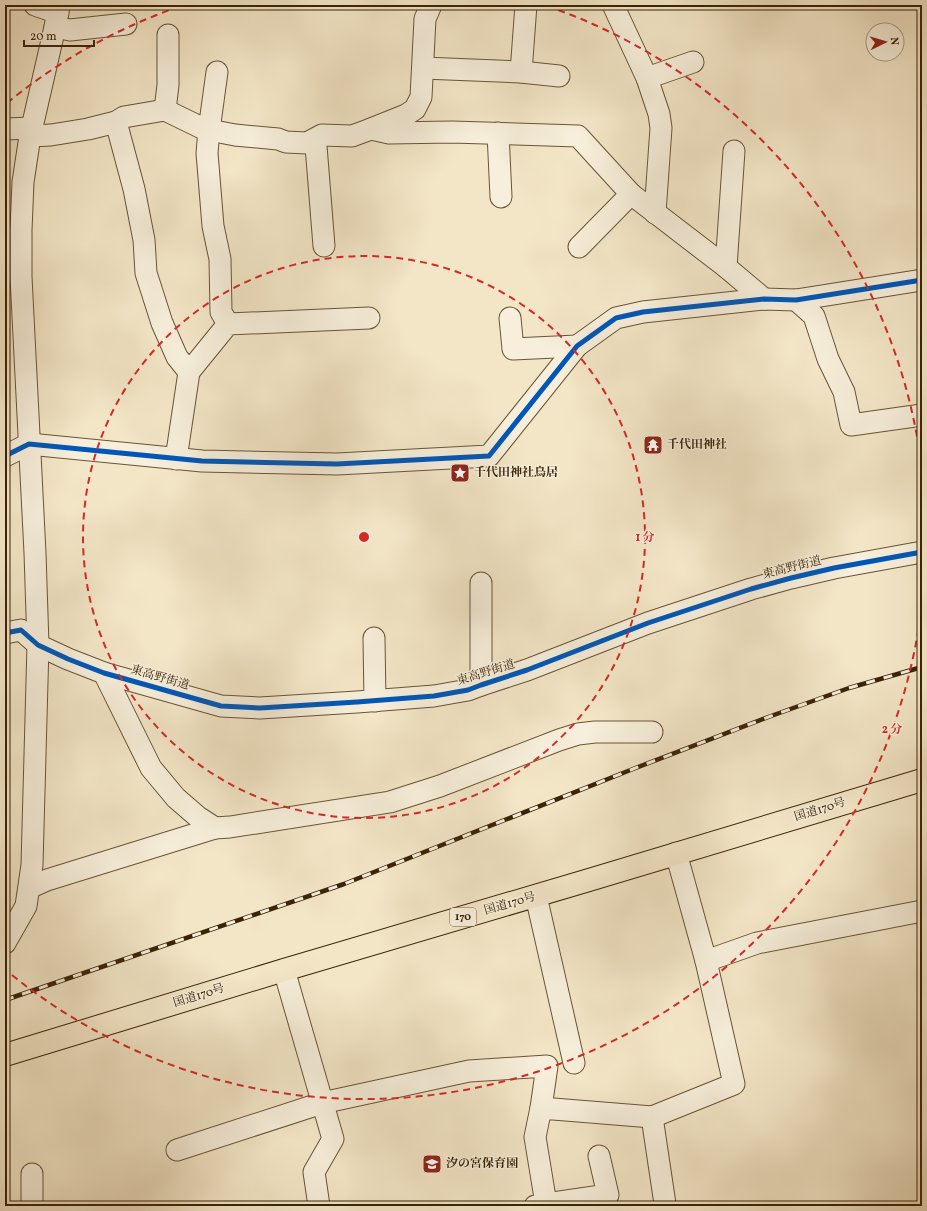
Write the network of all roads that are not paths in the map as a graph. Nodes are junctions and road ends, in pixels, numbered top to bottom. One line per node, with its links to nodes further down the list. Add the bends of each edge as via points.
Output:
1 (35, 5): 5 (street)
2 (431, 5): 9 (street, via 425,19)
3 (526, 5): 11 (street)
4 (614, 7): 13 (street)
5 (58, 15): 6 (street, via 70,30); 19 (street)
6 (126, 24)
7 (168, 35): 14 (street)
8 (693, 62): 13 (street)
9 (423, 68): 11 (street); 17 (street, via 421,97 415,109)
10 (216, 72): 18 (street)
11 (521, 72): 12 (street)
12 (559, 76)
13 (647, 78): 25 (street, via 661,128)
14 (165, 110): 15 (street, via 124,116); 18 (street)
15 (116, 122): 19 (street, via 52,134); 36 (street, via 136,196 144,240 146,273 162,323 177,357)
16 (5, 129): 19 (street)
17 (371, 129): 20 (street, via 389,134); 21 (street, via 352,136 322,136)
18 (209, 130): 21 (street, via 286,142); 34 (street, via 207,153 213,226 220,259 221,312)
19 (31, 132): 38 (street, via 23,182 21,230)
20 (498, 133): 23 (street, via 578,136); 24 (street)
21 (312, 141): 26 (street, via 316,146)
22 (734, 151): 28 (street)
23 (631, 194): 25 (street); 27 (street)
24 (501, 197)
25 (655, 213): 28 (street)
26 (324, 246)
27 (579, 247)
28 (726, 267): 30 (street)
29 (922, 280): 31 (street)
30 (764, 299): 31 (street); 35 (street, via 644,312 616,318)
31 (796, 300): 37 (street, via 814,316 828,359 844,392 851,425)
32 (369, 318): 34 (street)
33 (510, 318): 35 (street, via 513,349)
34 (228, 324): 36 (street)
35 (577, 346): 40 (street, via 489,456 337,464)
36 (189, 372): 40 (street)
37 (922, 415)
38 (29, 444): 39 (street); 40 (street); 45 (street)
39 (5, 456)
40 (176, 459)
41 (922, 552): 47 (street, 東高野街道, via 834,568 751,589 648,623)
42 (481, 583): 47 (street)
43 (5, 633): 45 (street, 東高野街道, via 21,630)
44 (374, 638): 48 (street)
45 (38, 645): 46 (street, 東高野街道); 53 (street, via 32,865)
46 (104, 673): 48 (street, 東高野街道, via 221,706 260,708); 51 (street, via 151,768 176,798)
47 (481, 685): 48 (street, 東高野街道, via 434,696)
48 (375, 701)
49 (652, 732): 51 (street, via 578,734 390,802)
50 (922, 780): 52 (highway, 国道170号 / 170)
51 (215, 828): 53 (street, via 47,880)
52 (676, 853): 54 (highway, 国道170号 / 170); 57 (street)
53 (29, 888): 56 (street, via 26,906)
54 (536, 896): 58 (highway, 国道170号 / 170); 60 (street)
55 (922, 911): 57 (street, via 757,943)
56 (5, 943)
57 (706, 961): 63 (street, via 734,1084)
58 (284, 970): 59 (highway, 国道170号 / 170); 61 (street)
59 (5, 1055)
60 (574, 1063)
61 (322, 1103): 62 (street, via 469,1071 547,1066); 64 (street); 71 (street, via 332,1139 314,1172)
62 (541, 1108): 63 (street); 69 (street, via 535,1137)
63 (652, 1117): 68 (street)
64 (177, 1150)
65 (599, 1156): 67 (street)
66 (32, 1174): 70 (street)
67 (610, 1201): 69 (street)
68 (665, 1204)
69 (540, 1205)
70 (32, 1206)
71 (319, 1206)

